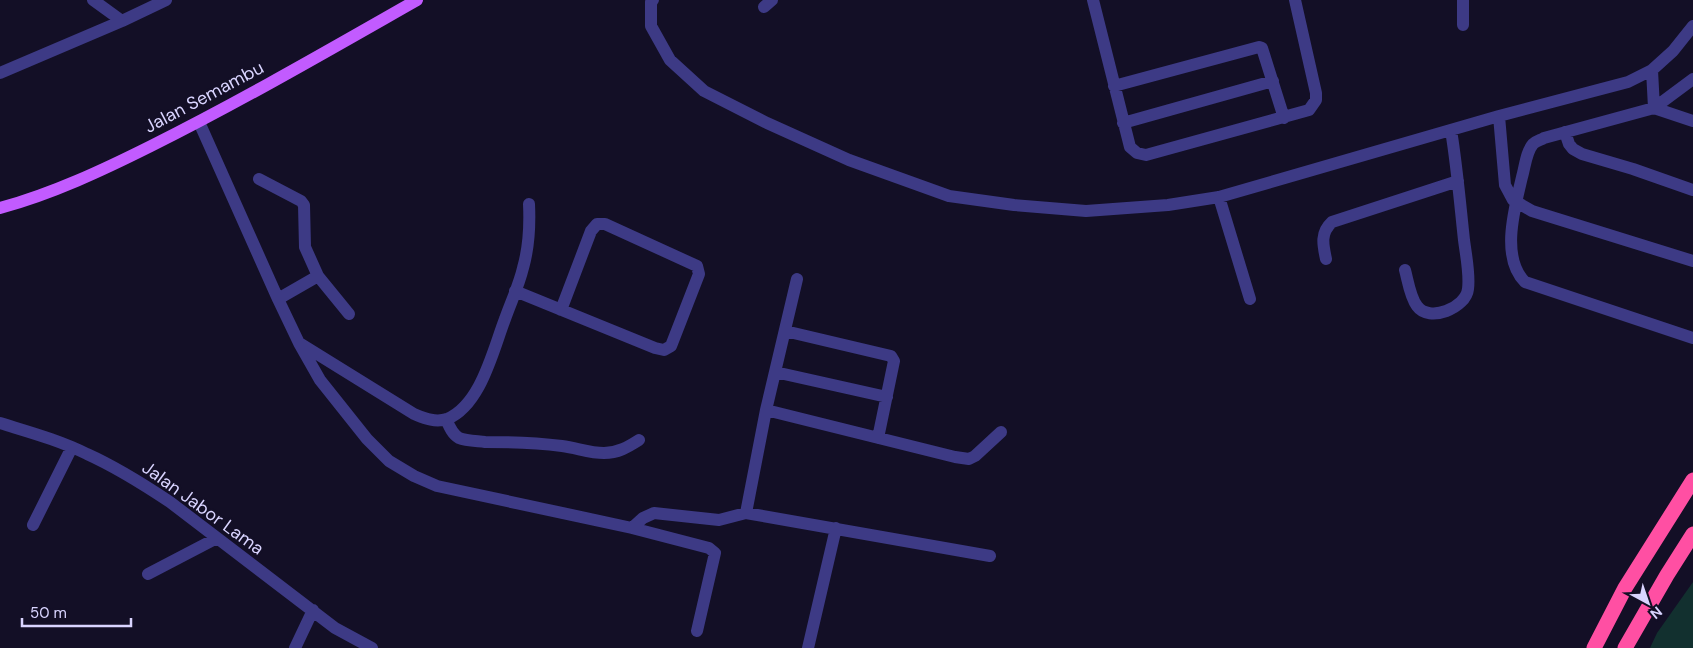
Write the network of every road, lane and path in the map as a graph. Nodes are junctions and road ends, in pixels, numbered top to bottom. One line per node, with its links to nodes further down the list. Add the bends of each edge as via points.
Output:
1 (93, 0): 8 (street)
2 (166, 0): 8 (street)
3 (417, 0): 20 (main road, Jalan Semambu)
4 (653, 0): 27 (street, via 651,26 670,60 704,91 849,160 949,196 1086,211 1168,205)
5 (1094, 0): 15 (street)
6 (1295, 0): 18 (street, via 1316,100 1309,110)
7 (1463, 0): 9 (street)
8 (122, 21): 12 (street)
9 (1463, 25)
10 (1693, 26): 11 (street, via 1673,52)
11 (1652, 70): 16 (street); 17 (street, via 1628,82)
12 (0, 73)
13 (1693, 79): 16 (street)
14 (1273, 81): 15 (street, via 1262,48 1255,46); 18 (street); 21 (street)
15 (1114, 86): 21 (street)
16 (1654, 108): 19 (street); 23 (street)
17 (1499, 116): 22 (street); 28 (street, via 1505,185)
18 (1284, 118): 21 (street, via 1146,155 1130,147)
19 (1693, 121)
20 (199, 122): 30 (main road, Jalan Semambu, via 59,188); 37 (street)
21 (1123, 123)
22 (1450, 130): 25 (street); 27 (street)
23 (1565, 132): 26 (street, via 1573,150); 28 (street, via 1534,144)
24 (259, 180): 34 (street, via 304,205 305,247)
25 (1458, 181): 31 (street, via 1332,222 1323,235); 33 (street, via 1468,295 1456,307 1425,313 1414,302)
26 (1693, 190)
27 (1219, 197): 38 (street)
28 (1516, 202): 32 (street, via 1532,211); 42 (street, via 1512,249 1514,266 1525,282)
29 (529, 204): 36 (street, via 528,241)
30 (0, 208)
31 (1326, 259)
32 (1693, 261)
33 (1405, 270)
34 (318, 276): 37 (street); 40 (street)
35 (796, 279): 41 (street)
36 (515, 291): 39 (street); 47 (street, via 484,376 470,400)
37 (278, 299): 43 (street)
38 (1250, 299)
39 (561, 310): 39 (street, via 664,350 671,346 699,274 697,266 605,224 597,224 591,231)
40 (349, 314)
41 (784, 331): 44 (street); 45 (street, via 891,356 894,361)
42 (1693, 338)
43 (299, 343): 47 (street, via 414,414 434,421); 56 (street, via 320,380 367,439 389,461 414,476 437,486)
44 (775, 372): 45 (street); 46 (street)
45 (887, 397): 50 (street)
46 (766, 410): 50 (street); 54 (street)
47 (446, 419): 51 (street, via 458,438 476,441 534,442 604,453 628,448)
48 (0, 423): 52 (street, Jalan Jabor Lama)
49 (1001, 432): 50 (street, via 969,459)
50 (878, 438)
51 (639, 440)
52 (72, 447): 55 (street); 59 (street, Jalan Jabor Lama, via 145,485)
53 (1693, 480): 67 (highway, via 1625,588)
54 (746, 513): 56 (street, via 719,520 654,513); 57 (street)
55 (33, 525)
56 (632, 528): 63 (street, via 710,548 715,553)
57 (836, 528): 60 (street); 66 (street)
58 (1693, 534): 68 (highway)
59 (217, 538): 61 (street); 62 (street, Jalan Jabor Lama)
60 (990, 556)
61 (148, 574)
62 (313, 610): 64 (street); 65 (street, Jalan Jabor Lama, via 335,628)
63 (697, 631)
64 (295, 648)
65 (372, 648)
66 (808, 648)
67 (1594, 648)
68 (1625, 648)

